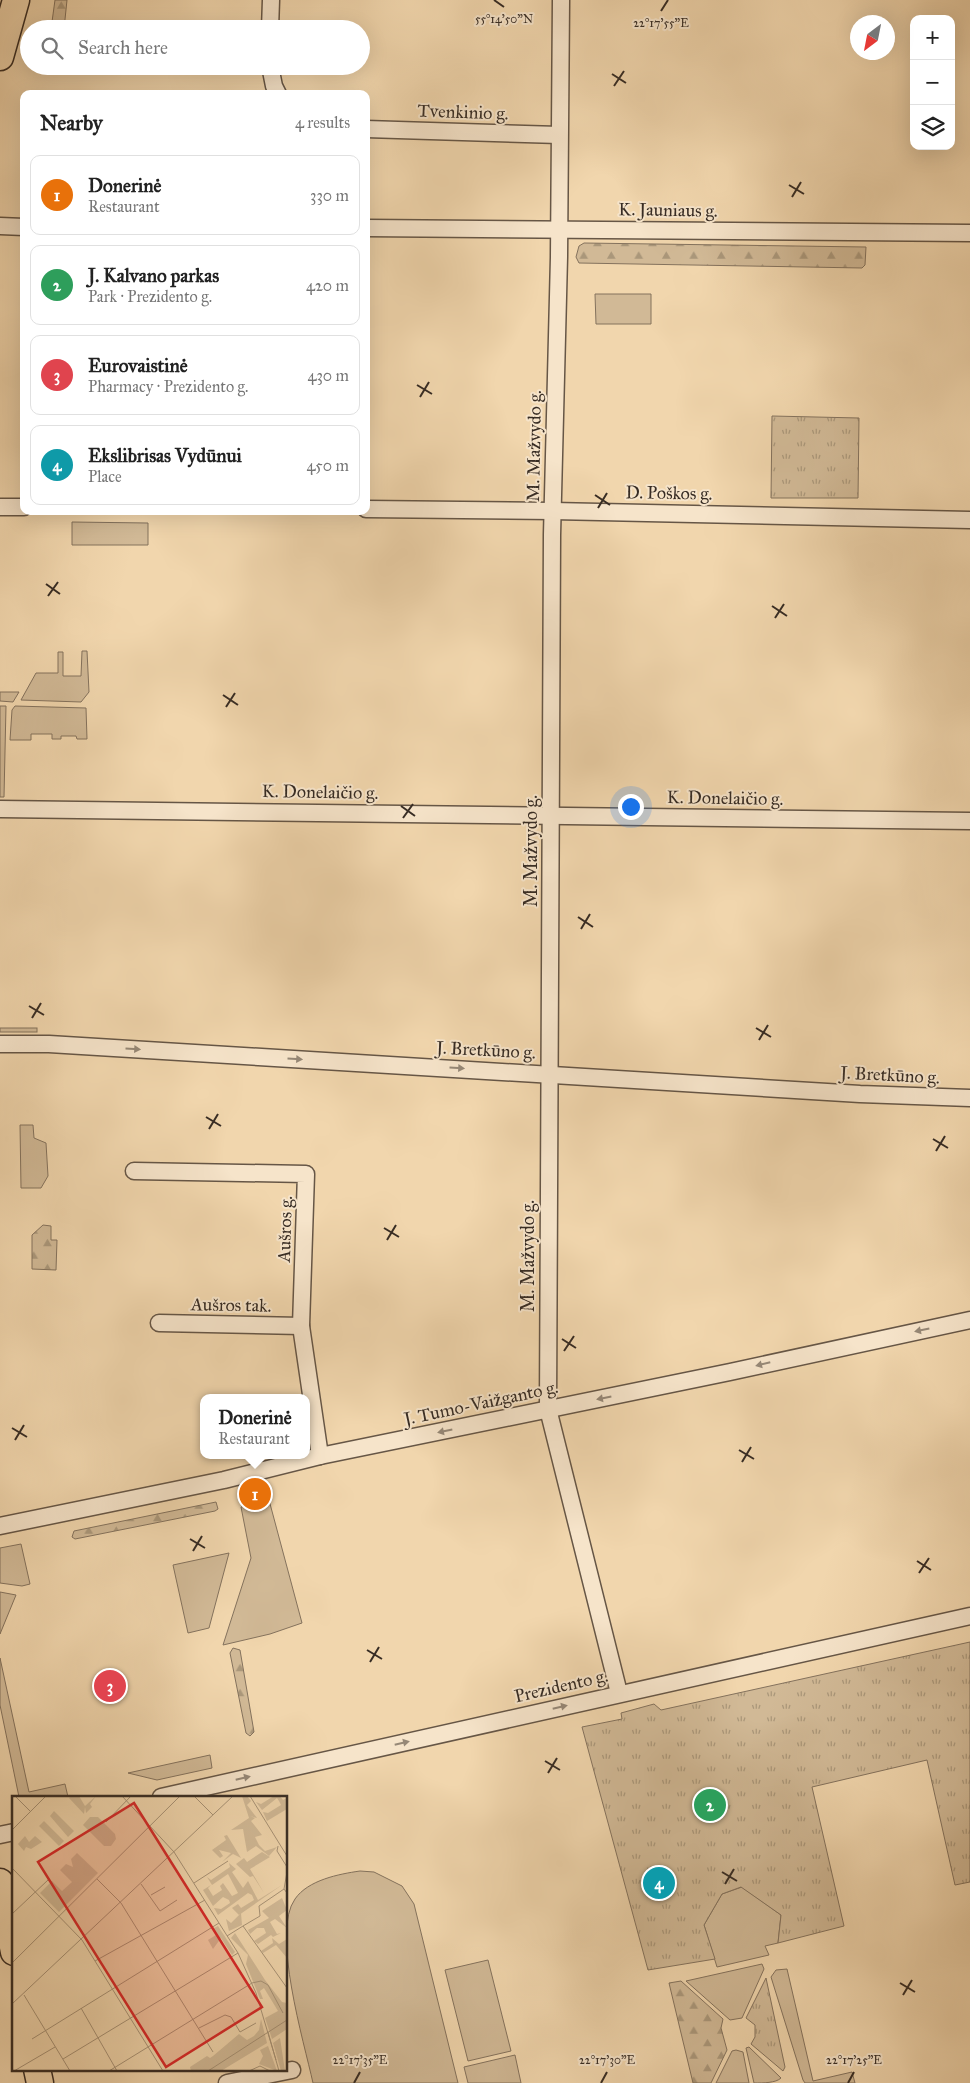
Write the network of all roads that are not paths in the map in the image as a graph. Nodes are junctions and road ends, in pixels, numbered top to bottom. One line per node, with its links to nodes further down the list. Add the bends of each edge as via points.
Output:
1 (16, 0): 5 (main road)
2 (271, 0): 4 (street)
3 (561, 0): 9 (street, M. Mažvydo g.)
4 (270, 20)
5 (0, 56)
6 (271, 75): 7 (street)
7 (276, 90)
8 (370, 129): 9 (street, Tvenkinio g.)
9 (559, 135): 13 (street, M. Mažvydo g.)
10 (0, 226): 11 (street)
11 (20, 227)
12 (370, 228): 13 (street, K. Jauniaus g.)
13 (559, 229): 14 (street, K. Jauniaus g.); 18 (street, M. Mažvydo g.)
14 (970, 233)
15 (0, 508): 16 (street)
16 (20, 508)
17 (370, 509): 18 (street, D. Poškos g.)
18 (553, 510): 19 (street, D. Poškos g.); 21 (street, M. Mažvydo g.)
19 (970, 520)
20 (0, 810): 21 (street, K. Donelaičio g.)
21 (551, 816): 22 (street, K. Donelaičio g.); 24 (street, M. Mažvydo g.)
22 (970, 821)
23 (0, 1044): 24 (street, J. Bretkūno g., one-way to 24, via 49,1044)
24 (549, 1074): 25 (street, J. Bretkūno g.); 30 (street, M. Mažvydo g.)
25 (970, 1098)
26 (134, 1171): 29 (street, Aušros g., via 306,1174)
27 (970, 1320): 30 (street, J. Tumo-Vaižganto g., one-way to 30)
28 (159, 1323): 29 (street, Aušros tak.)
29 (301, 1326): 31 (street, Aušros g.)
30 (548, 1409): 31 (street, J. Tumo-Vaižganto g., one-way to 31); 36 (street, M. Mažvydo g.)
31 (320, 1456): 32 (street, J. Tumo-Vaižganto g.)
32 (310, 1458)
33 (308, 1459): 34 (street, J. Tumo-Vaižganto g., via 224,1480)
34 (0, 1526)
35 (970, 1616): 36 (street, Prezidento g.)
36 (619, 1694): 37 (street, Prezidento g., one-way to 36)
37 (166, 1796)
38 (0, 1882): 39 (main road)
39 (12, 1942)
40 (37, 2070): 42 (main road)
41 (292, 2070): 43 (street)
42 (40, 2083)
43 (227, 2083)

